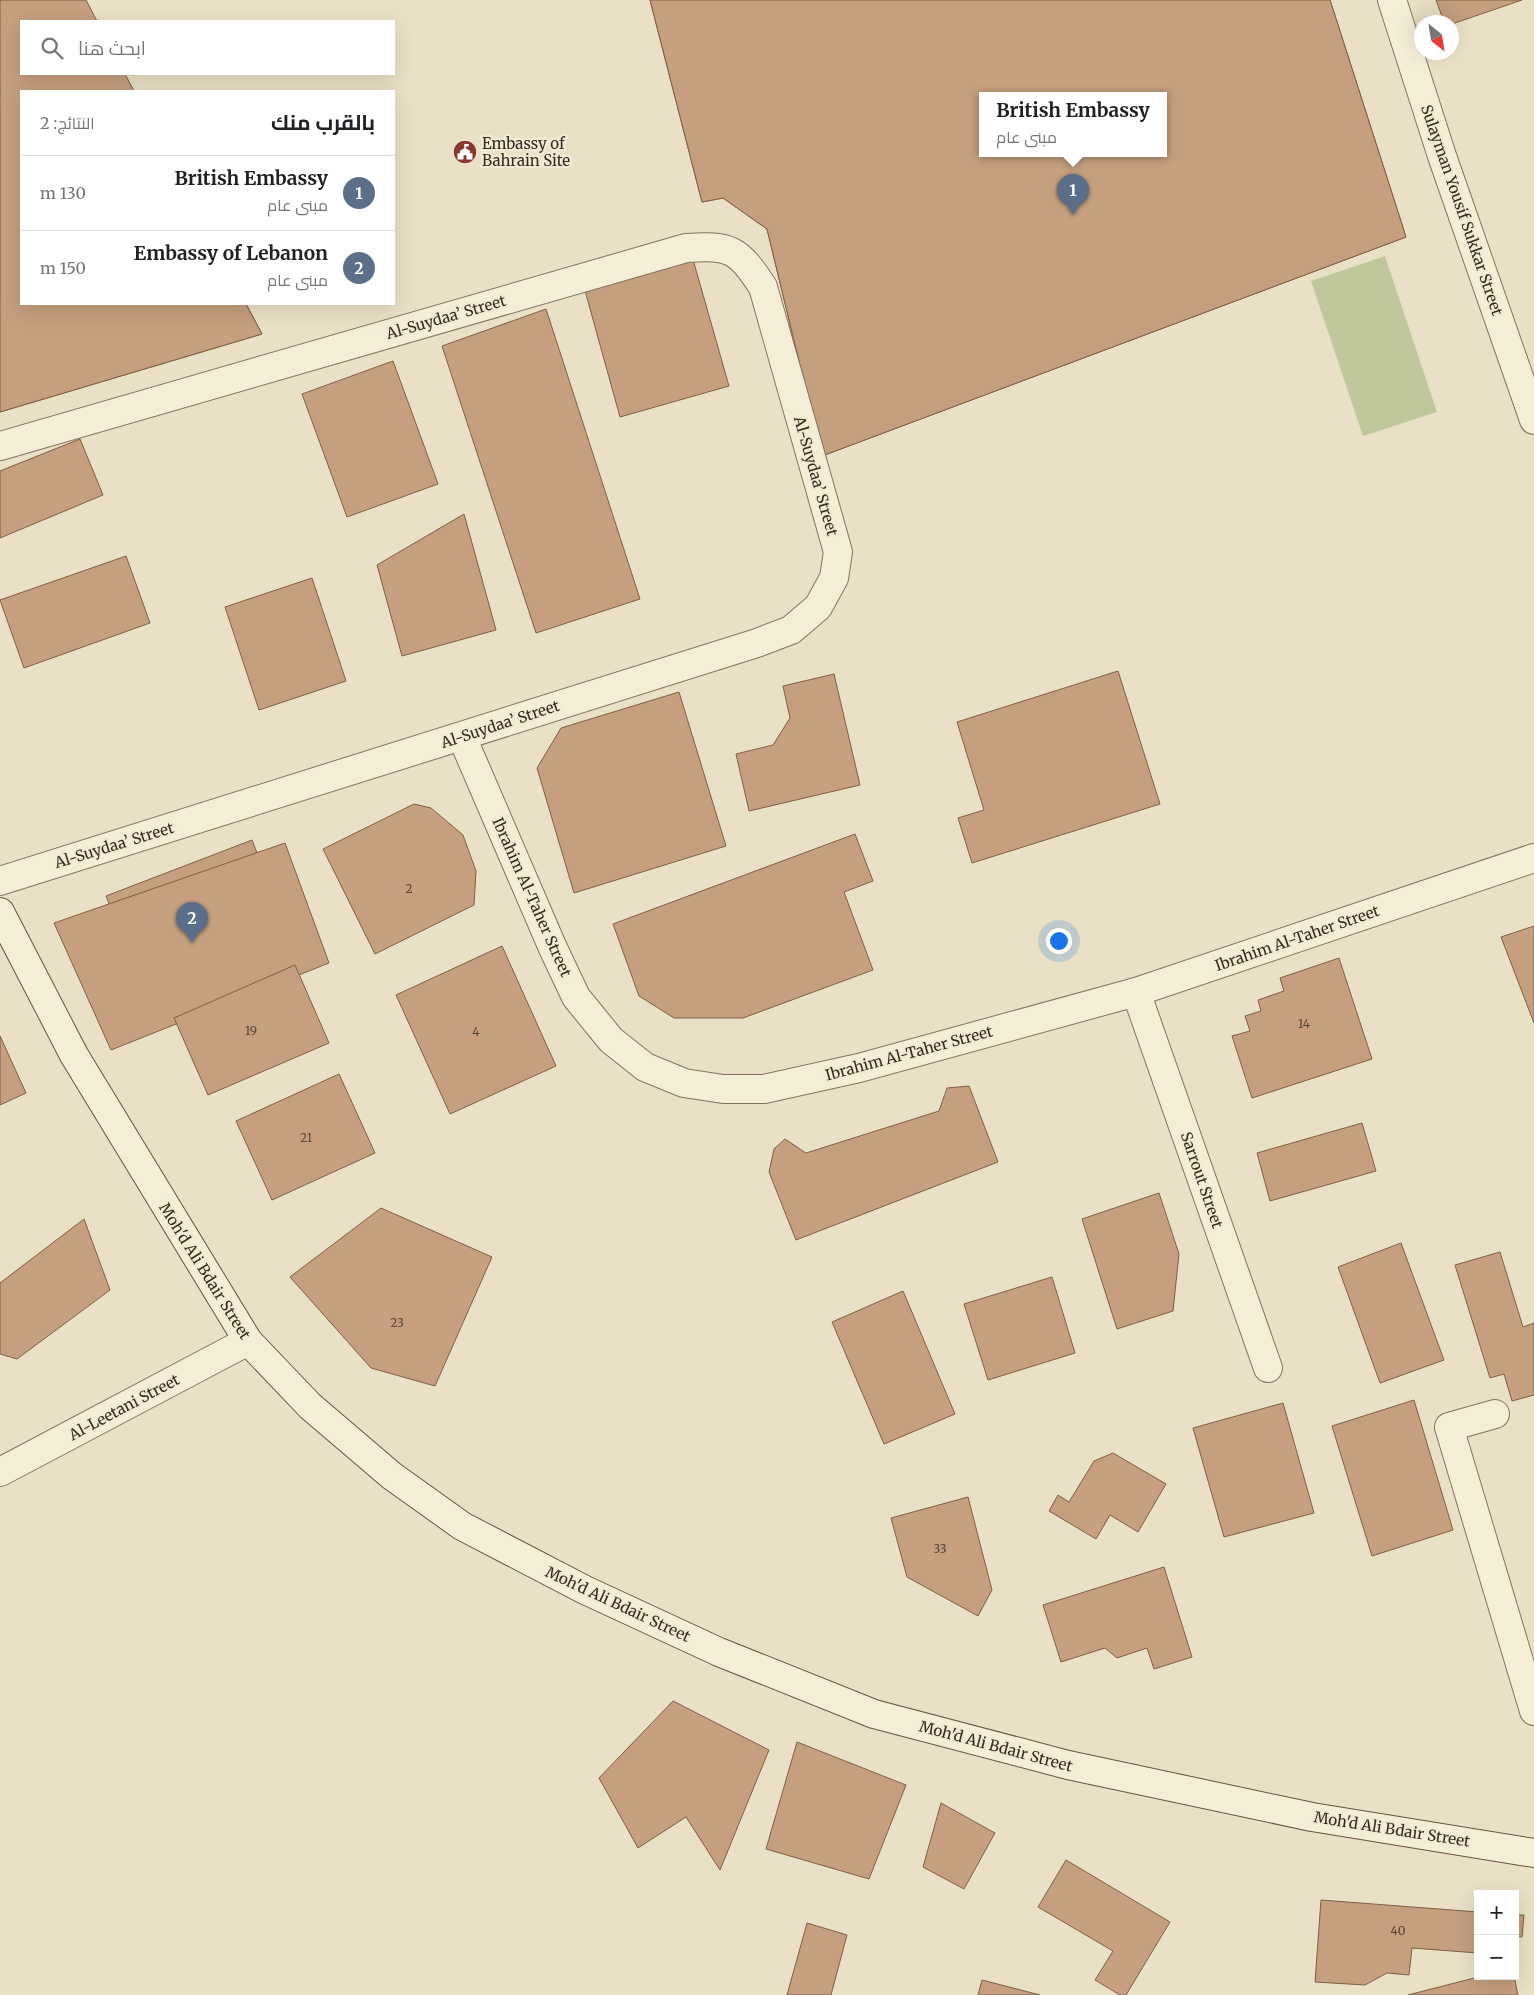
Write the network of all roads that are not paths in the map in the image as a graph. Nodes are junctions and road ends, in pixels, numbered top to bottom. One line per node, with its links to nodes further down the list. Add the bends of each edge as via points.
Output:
1 (1392, 0): 2 (street, Sulayman Yousif Sukkar Street, via 1442,156)
2 (1534, 420)
3 (0, 446): 4 (street, Al-Suydaa’ Street, via 686,248 716,246 734,252 763,288 838,552 834,578 818,607 791,630 757,644)
4 (462, 737): 6 (street, Al-Suydaa’ Street); 8 (street, Ibrahim Al-Taher Street, via 576,997 611,1040 631,1056 645,1067 684,1083 723,1089 764,1089 859,1068)
5 (1534, 858): 8 (street, Ibrahim Al-Taher Street)
6 (0, 881)
7 (0, 912): 9 (street, Moh'd Ali Bdair Street, via 74,1055)
8 (1136, 992): 10 (street, Sarrout Street)
9 (248, 1341): 12 (street, Al-Leetani Street); 14 (street, Moh'd Ali Bdair Street, via 310,1406 392,1476 462,1526 585,1590 719,1652 865,1710 1068,1765 1312,1817)
10 (1268, 1368)
11 (1495, 1414): 13 (street, via 1449,1428)
12 (0, 1472)
13 (1534, 1711)
14 (1534, 1853)

